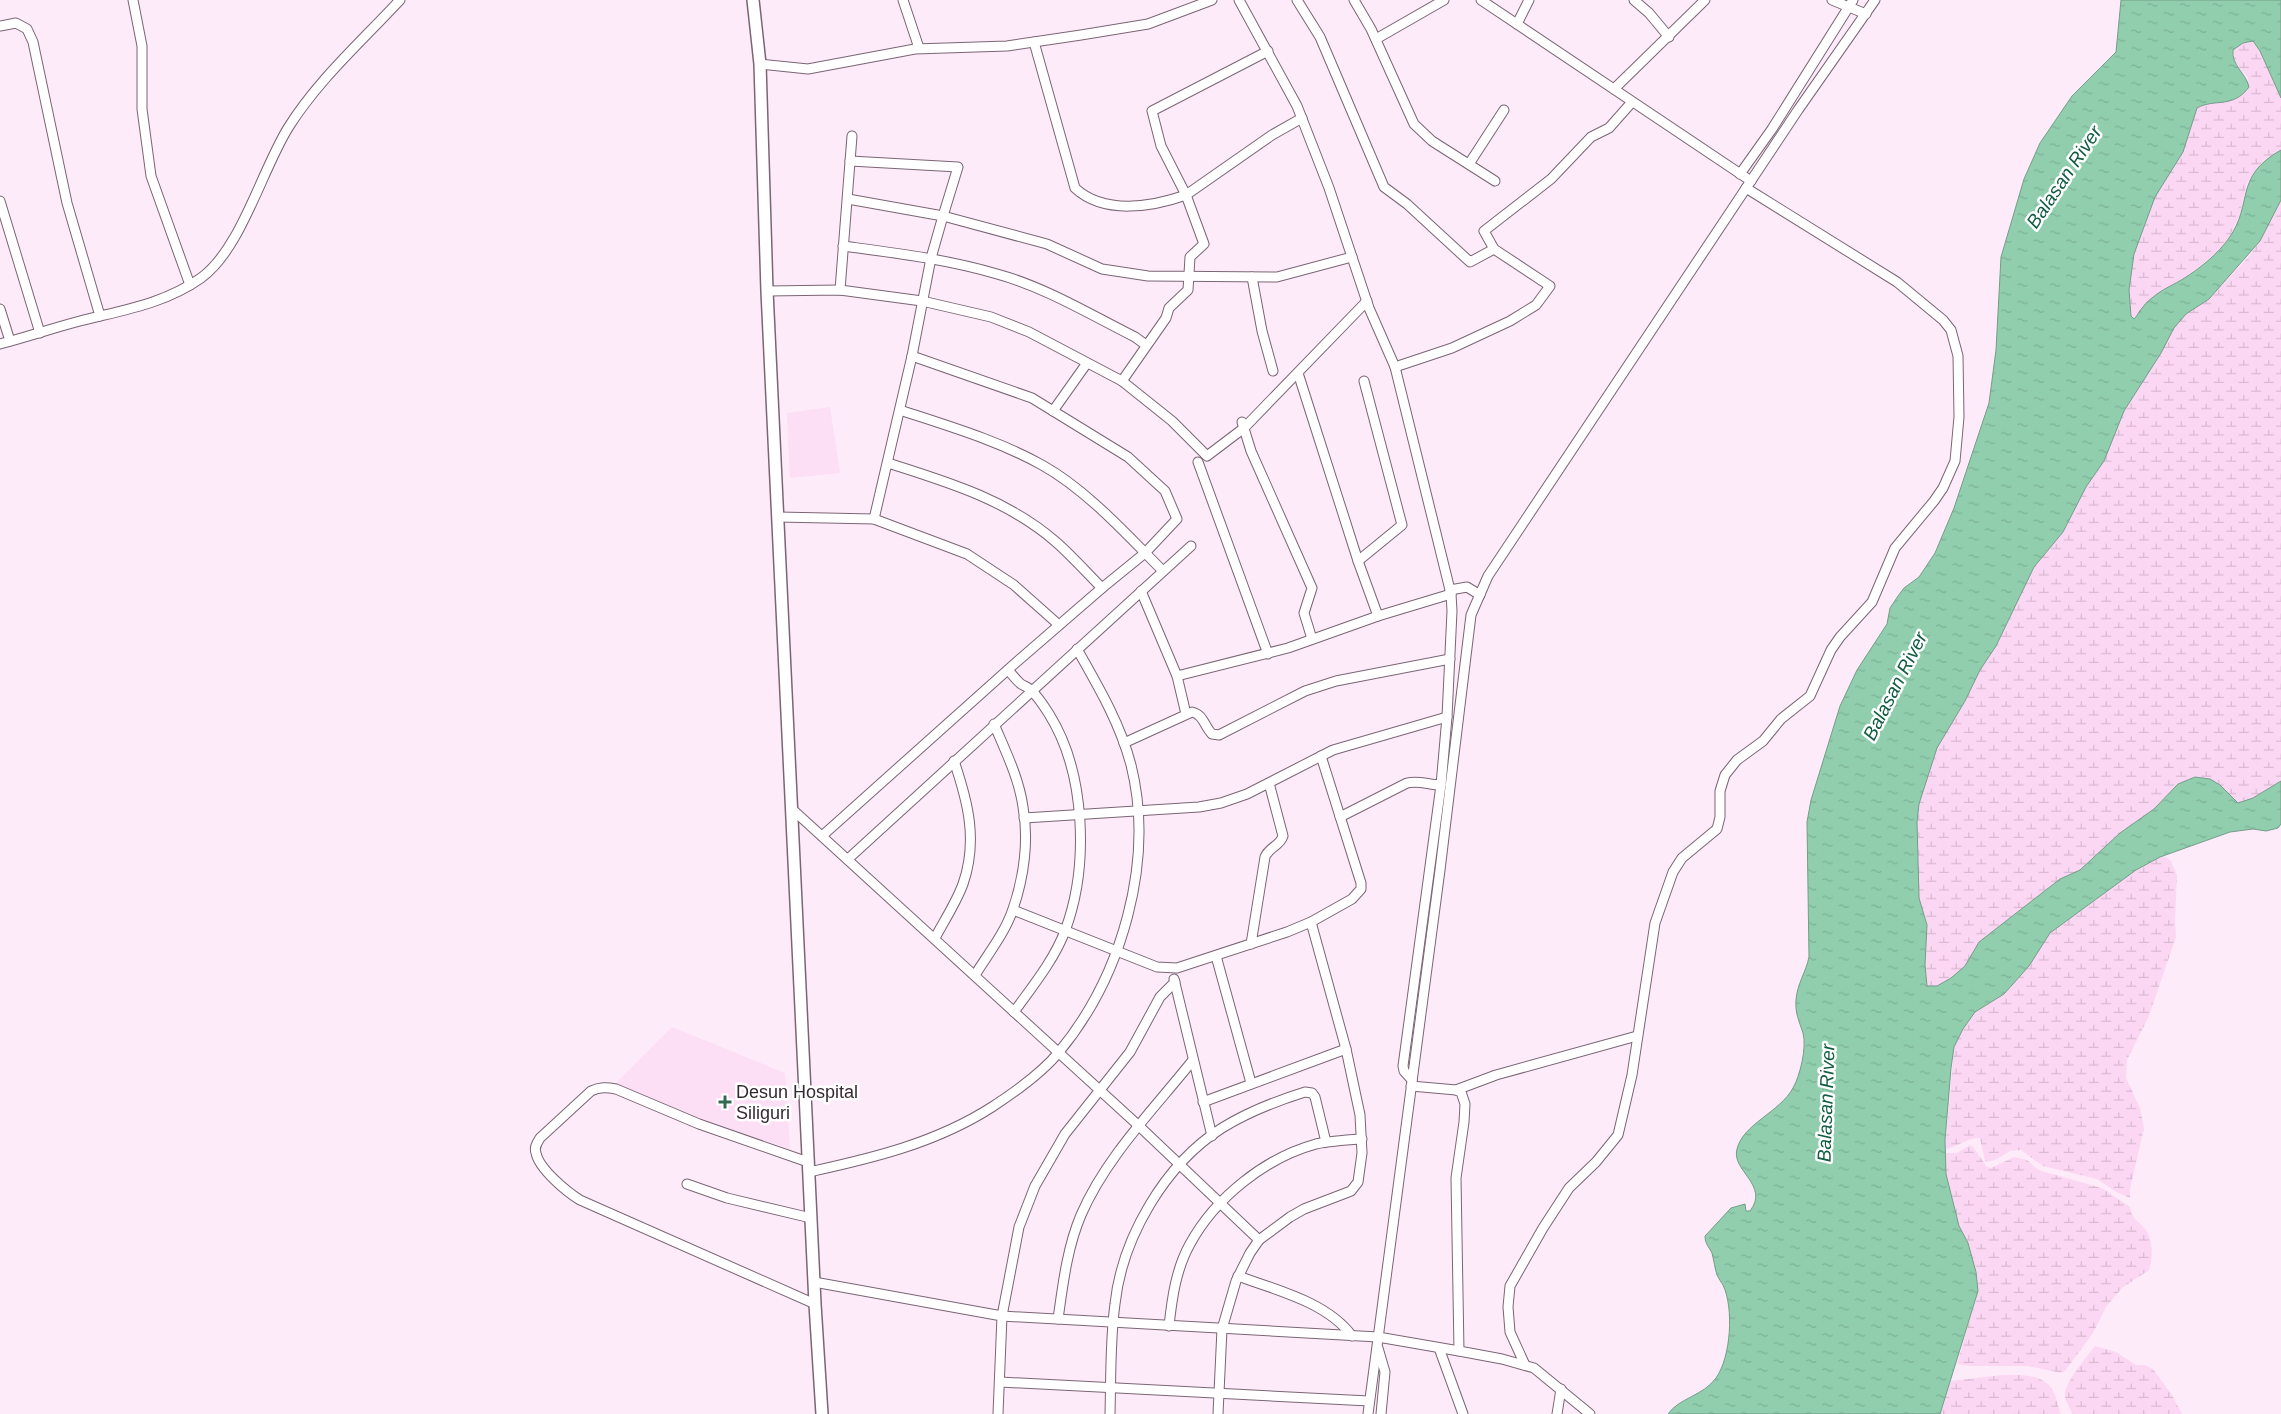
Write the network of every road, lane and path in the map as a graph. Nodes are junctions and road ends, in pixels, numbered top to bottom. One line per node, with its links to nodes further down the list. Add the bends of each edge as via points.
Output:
1 (133, 0): 46 (street, via 142,46 142,109 151,176)
2 (400, 0): 46 (street, via 305,104 271,158 228,250)
3 (753, 0): 25 (main road)
4 (903, 0): 23 (street)
5 (1212, 0): 22 (street, via 1148,24)
6 (1239, 0): 24 (street)
7 (1297, 0): 41 (street, via 1320,37 1384,187 1470,262)
8 (1354, 0): 21 (street)
9 (1444, 0): 21 (street)
10 (1481, 0): 18 (street)
11 (1530, 0): 18 (street)
12 (1634, 0): 20 (street, via 1649,12)
13 (1705, 0): 20 (street)
14 (1832, 0): 16 (street)
15 (1876, 0): 17 (street)
16 (1850, 4): 17 (street); 33 (street)
17 (1866, 14): 35 (street)
18 (1517, 24): 26 (street)
19 (0, 26): 52 (street, via 16,23 28,29 33,42 67,203)
20 (1669, 37): 26 (street)
21 (1376, 39): 32 (street, via 1414,124 1432,141)
22 (1034, 42): 23 (street, via 1007,46); 36 (street, via 1075,188 1083,196 1099,203 1117,205 1142,206)
23 (919, 48): 25 (street, via 808,69)
24 (1268, 51): 29 (street); 36 (street, via 1152,111 1162,146)
25 (760, 64): 48 (main road)
26 (1614, 89): 27 (street)
27 (1632, 102): 33 (street); 41 (street, via 1609,128 1591,137 1551,178 1484,231)
28 (1504, 110): 32 (street)
29 (1302, 118): 36 (street); 42 (street)
30 (852, 136): 31 (street)
31 (850, 161): 37 (street); 39 (street, via 958,166)
32 (1469, 164): 34 (street)
33 (1740, 174): 35 (street)
34 (1495, 181)
35 (1749, 185): 78 (street, via 1488,576); 114 (street, via 1897,282 1938,315 1951,330 1958,356 1955,461 1943,488 1895,548 1872,602 1831,650 1810,696 1781,719 1763,741 1737,760 1722,781 1717,830 1682,858 1668,882 1652,938)
36 (1186, 195): 44 (street, via 1204,244 1190,256)
37 (848, 199): 39 (street); 40 (street)
38 (0, 201): 53 (street)
39 (943, 216): 43 (street); 44 (street, via 1048,244 1102,269 1148,276)
40 (843, 246): 43 (street); 47 (street)
41 (1494, 249): 59 (street, via 1550,286 1536,305 1452,348)
42 (1352, 257): 45 (street, via 1277,277); 50 (street)
43 (932, 258): 49 (street); 56 (street, via 998,274 1033,287)
44 (1189, 276): 45 (street); 56 (street, via 1188,290 1169,308 1166,318)
45 (1252, 277): 60 (street)
46 (190, 285): 52 (street, via 141,307)
47 (840, 290): 48 (street); 49 (street)
48 (768, 291): 69 (main road)
49 (922, 301): 57 (street); 58 (street, via 991,317 1029,332)
50 (1367, 301): 59 (street); 61 (street)
51 (0, 309): 54 (street)
52 (100, 316): 53 (street)
53 (40, 333): 54 (street)
54 (10, 341): 55 (street)
55 (0, 344)
56 (1146, 345): 62 (street)
57 (912, 356): 64 (street); 65 (street, via 1032,398)
58 (1087, 362): 62 (street); 65 (street)
59 (1395, 367): 77 (street)
60 (1273, 371)
61 (1298, 373): 66 (street); 73 (street)
62 (1122, 381): 66 (street, via 1172,421 1207,456)
63 (1364, 381): 73 (street, via 1402,525)
64 (900, 410): 68 (street); 72 (street, via 990,439 1044,466 1099,506)
65 (1053, 411): 72 (street, via 1128,457 1165,491 1177,519)
66 (1243, 425): 81 (street, via 1251,451 1312,588 1304,613)
67 (1198, 462): 83 (street)
68 (888, 463): 70 (street); 75 (street, via 965,487 1014,512 1055,542)
69 (778, 516): 70 (street); 96 (main road)
70 (874, 519): 80 (street, via 968,554 1014,585)
71 (1191, 546): 74 (street)
72 (1145, 553): 74 (street); 75 (street)
73 (1358, 561): 79 (street)
74 (1163, 571): 76 (street)
75 (1102, 588): 80 (street)
76 (1141, 591): 82 (street); 86 (street)
77 (1450, 592): 78 (street, via 1467,587); 79 (street); 84 (street)
78 (1480, 595): 119 (street, via 1471,616)
79 (1378, 616): 81 (street)
80 (1059, 624): 85 (street)
81 (1312, 639): 83 (street)
82 (1077, 649): 87 (street); 91 (street, via 1110,709)
83 (1268, 654): 86 (street)
84 (1450, 659): 88 (street, via 1336,681 1305,691 1219,735 1212,734 1198,714); 89 (street)
85 (1008, 670): 87 (street, via 1019,683); 101 (street)
86 (1177, 676): 88 (street)
87 (1031, 690): 90 (street); 98 (street, via 1049,714 1065,749)
88 (1186, 714): 91 (street)
89 (1447, 717): 92 (street); 95 (street)
90 (994, 724): 93 (street); 100 (street, via 1015,774)
91 (1124, 743): 97 (street)
92 (1321, 756): 94 (street); 99 (street)
93 (954, 761): 102 (street); 106 (street, via 967,805 971,837 963,884)
94 (1269, 783): 97 (street, via 1221,803); 107 (street, via 1283,836 1265,857)
95 (1441, 785): 99 (street, via 1418,781 1407,784); 119 (street, via 1403,1066)
96 (792, 809): 101 (street); 128 (main road)
97 (1137, 811): 98 (street); 108 (street, via 1136,878)
98 (1080, 813): 100 (street); 105 (street, via 1078,869)
99 (1340, 817): 104 (street, via 1361,889 1352,899)
100 (1024, 818): 103 (street, via 1024,856)
101 (822, 836): 102 (street)
102 (848, 860): 106 (street)
103 (1013, 910): 105 (street); 111 (street)
104 (1311, 922): 107 (street); 115 (street)
105 (1064, 931): 108 (street); 113 (street, via 1038,978)
106 (934, 938): 111 (street)
107 (1251, 944): 109 (street)
108 (1116, 951): 110 (street, via 1157,967); 116 (street, via 1081,1021)
109 (1216, 956): 110 (street); 118 (street)
110 (1172, 969): 112 (street)
111 (975, 975): 113 (street)
112 (1175, 982): 117 (street); 120 (street, via 1160,997 1130,1052)
113 (1014, 1012): 116 (street)
114 (1637, 1036): 121 (street, via 1496,1075); 145 (street, via 1618,1135 1569,1188 1510,1286 1510,1332)
115 (1346, 1049): 118 (street); 125 (street)
116 (1059, 1052): 120 (street); 128 (street, via 1035,1075 992,1107 938,1134 898,1151)
117 (1193, 1060): 122 (street); 123 (street)
118 (1250, 1083): 122 (street)
119 (1412, 1083): 121 (street); 142 (street)
120 (1099, 1089): 123 (street); 136 (street, via 1065,1134 1035,1186 1020,1227)
121 (1456, 1090): 144 (street, via 1463,1096 1465,1104 1456,1178)
122 (1203, 1102): 124 (street)
123 (1139, 1126): 127 (street); 137 (street, via 1103,1176 1082,1213 1068,1259)
124 (1212, 1136): 126 (street, via 1254,1110 1305,1092 1315,1097); 127 (street)
125 (1362, 1139): 126 (street); 132 (street, via 1358,1182 1352,1191 1304,1209)
126 (1326, 1142): 130 (street, via 1279,1158)
127 (1179, 1163): 130 (street); 138 (street, via 1133,1237 1117,1291)
128 (808, 1167): 131 (main road); 135 (street, via 616,1089 599,1087 540,1138 535,1152 559,1185 580,1200)
129 (687, 1184): 131 (street, via 727,1198)
130 (1220, 1202): 132 (street); 139 (street, via 1185,1254 1173,1296)
131 (811, 1218): 134 (main road)
132 (1259, 1240): 133 (street)
133 (1238, 1276): 140 (street); 141 (street, via 1327,1313 1344,1325)
134 (814, 1282): 135 (main road); 136 (street)
135 (815, 1304): 151 (main road)
136 (1002, 1316): 137 (street); 146 (street)
137 (1058, 1319): 138 (street)
138 (1114, 1323): 139 (street); 147 (street)
139 (1169, 1326): 140 (street)
140 (1222, 1329): 141 (street); 149 (street)
141 (1352, 1336): 142 (street)
142 (1377, 1341): 143 (street); 150 (street); 156 (street, via 1385,1372)
143 (1439, 1348): 144 (street); 157 (street)
144 (1459, 1351): 145 (street)
145 (1525, 1365): 148 (street, via 1542,1373)
146 (1000, 1382): 147 (street); 152 (street)
147 (1111, 1387): 149 (street); 153 (street)
148 (1561, 1389): 158 (street); 159 (street)
149 (1219, 1392): 150 (street); 154 (street)
150 (1370, 1401): 155 (street)
151 (822, 1414)
152 (998, 1414)
153 (1110, 1414)
154 (1218, 1414)
155 (1368, 1414)
156 (1381, 1414)
157 (1463, 1414)
158 (1557, 1414)
159 (1590, 1414)

